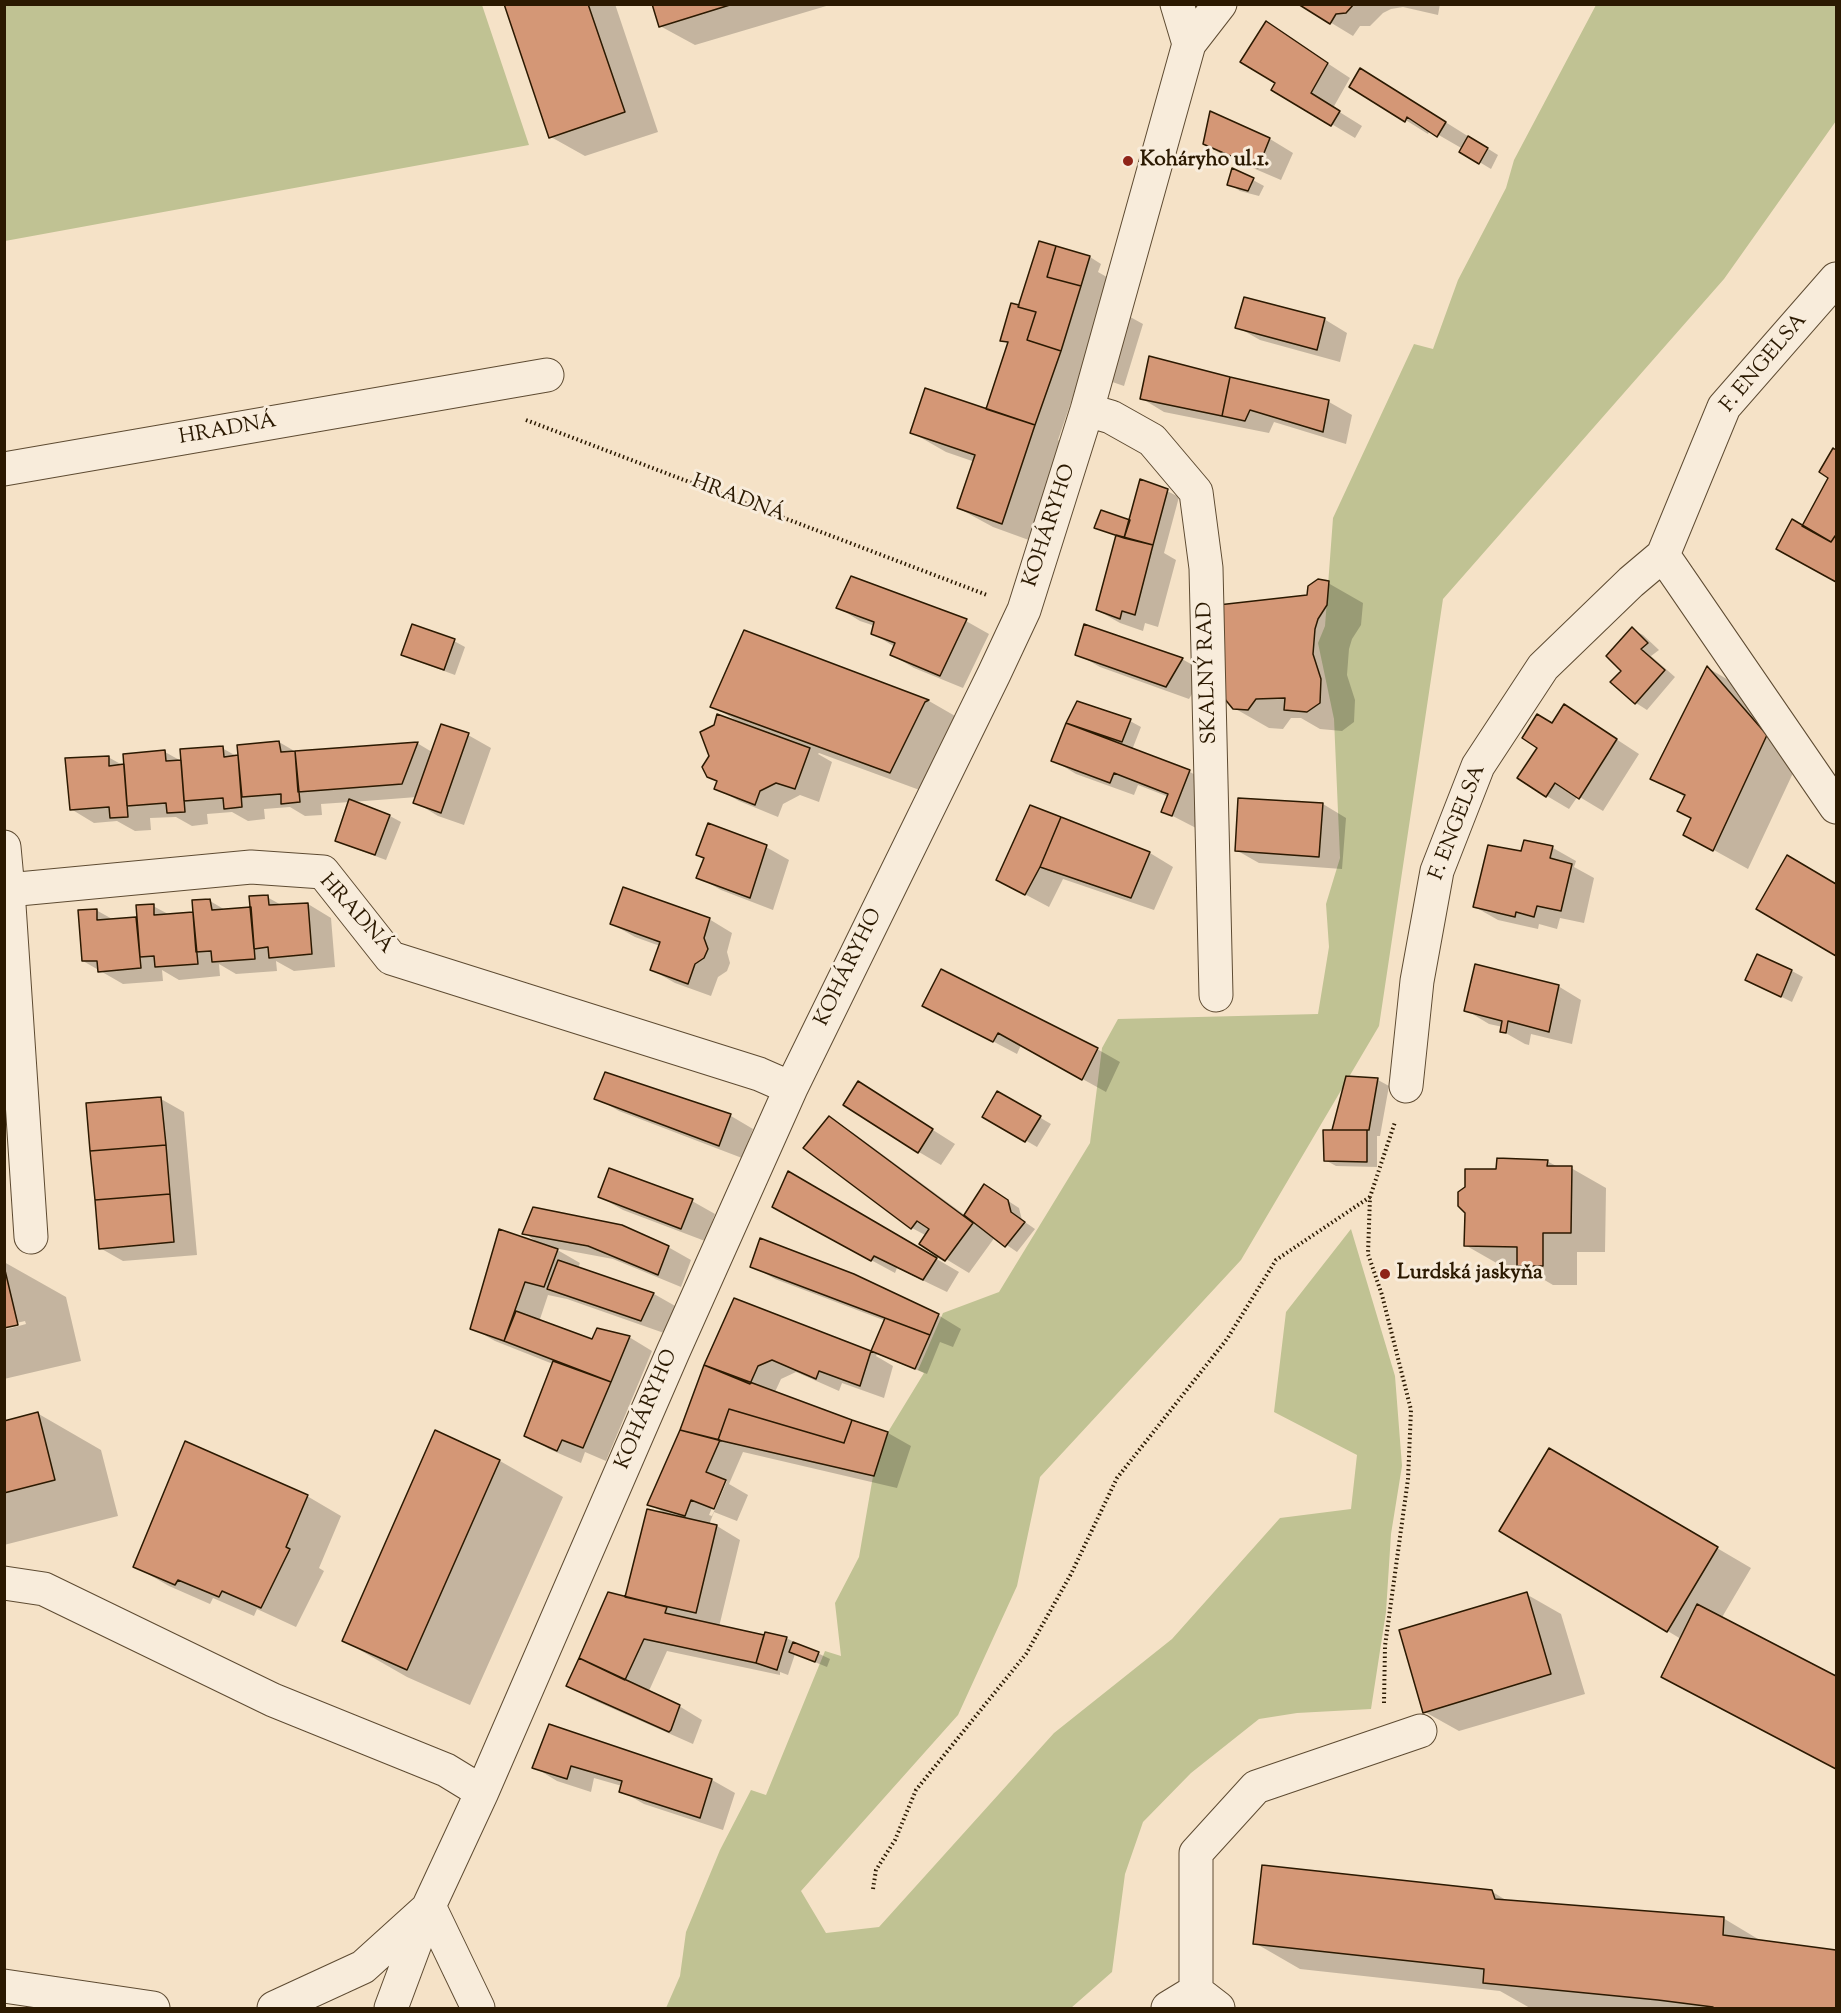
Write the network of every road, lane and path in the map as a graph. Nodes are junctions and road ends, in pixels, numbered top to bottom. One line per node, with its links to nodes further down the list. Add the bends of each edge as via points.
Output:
1 (1177, 4): 3 (street)
2 (1220, 4): 3 (street)
3 (1189, 44): 6 (street, KOHÁRYHO)
4 (1836, 279): 9 (street, F. ENGELSA, via 1724,407)
5 (548, 375): 8 (street, HRADNÁ)
6 (1087, 410): 10 (street, KOHÁRYHO); 14 (street, SKALNÝ RAD, via 1111,417 1152,440 1196,492 1206,568)
7 (519, 417): 10 (path, HRADNÁ)
8 (4, 469)
9 (1663, 555): 11 (street); 15 (street, F. ENGELSA, via 1543,667 1478,766 1437,871 1417,981)
10 (1024, 610): 16 (street, KOHÁRYHO)
11 (1836, 807)
12 (4, 847): 13 (street)
13 (8, 890): 16 (street, HRADNÁ, via 251,867 323,872 391,958 759,1074); 18 (street)
14 (1216, 995)
15 (1406, 1086): 17 (path)
16 (791, 1088): 22 (street, KOHÁRYHO)
17 (1370, 1197): 21 (path, via 1368,1254 1411,1410 1408,1479 1385,1646); 23 (path, via 1276,1260 1227,1339 1118,1478 1026,1654 916,1790 895,1840 876,1870)
18 (31, 1237)
19 (4, 1582): 22 (street, via 44,1589 273,1700 446,1770)
20 (1420, 1731): 21 (street)
21 (1384, 1743): 26 (street, via 1256,1787 1196,1853)
22 (482, 1792): 24 (street, KOHÁRYHO)
23 (873, 1889)
24 (429, 1906): 28 (street, KOHÁRYHO, via 363,1967); 29 (street, KOHÁRYHO); 30 (street)
25 (4, 1986): 27 (street)
26 (1207, 2000): 31 (street)
27 (153, 2008)
28 (274, 2008)
29 (391, 2008)
30 (478, 2008)
31 (1168, 2008)

